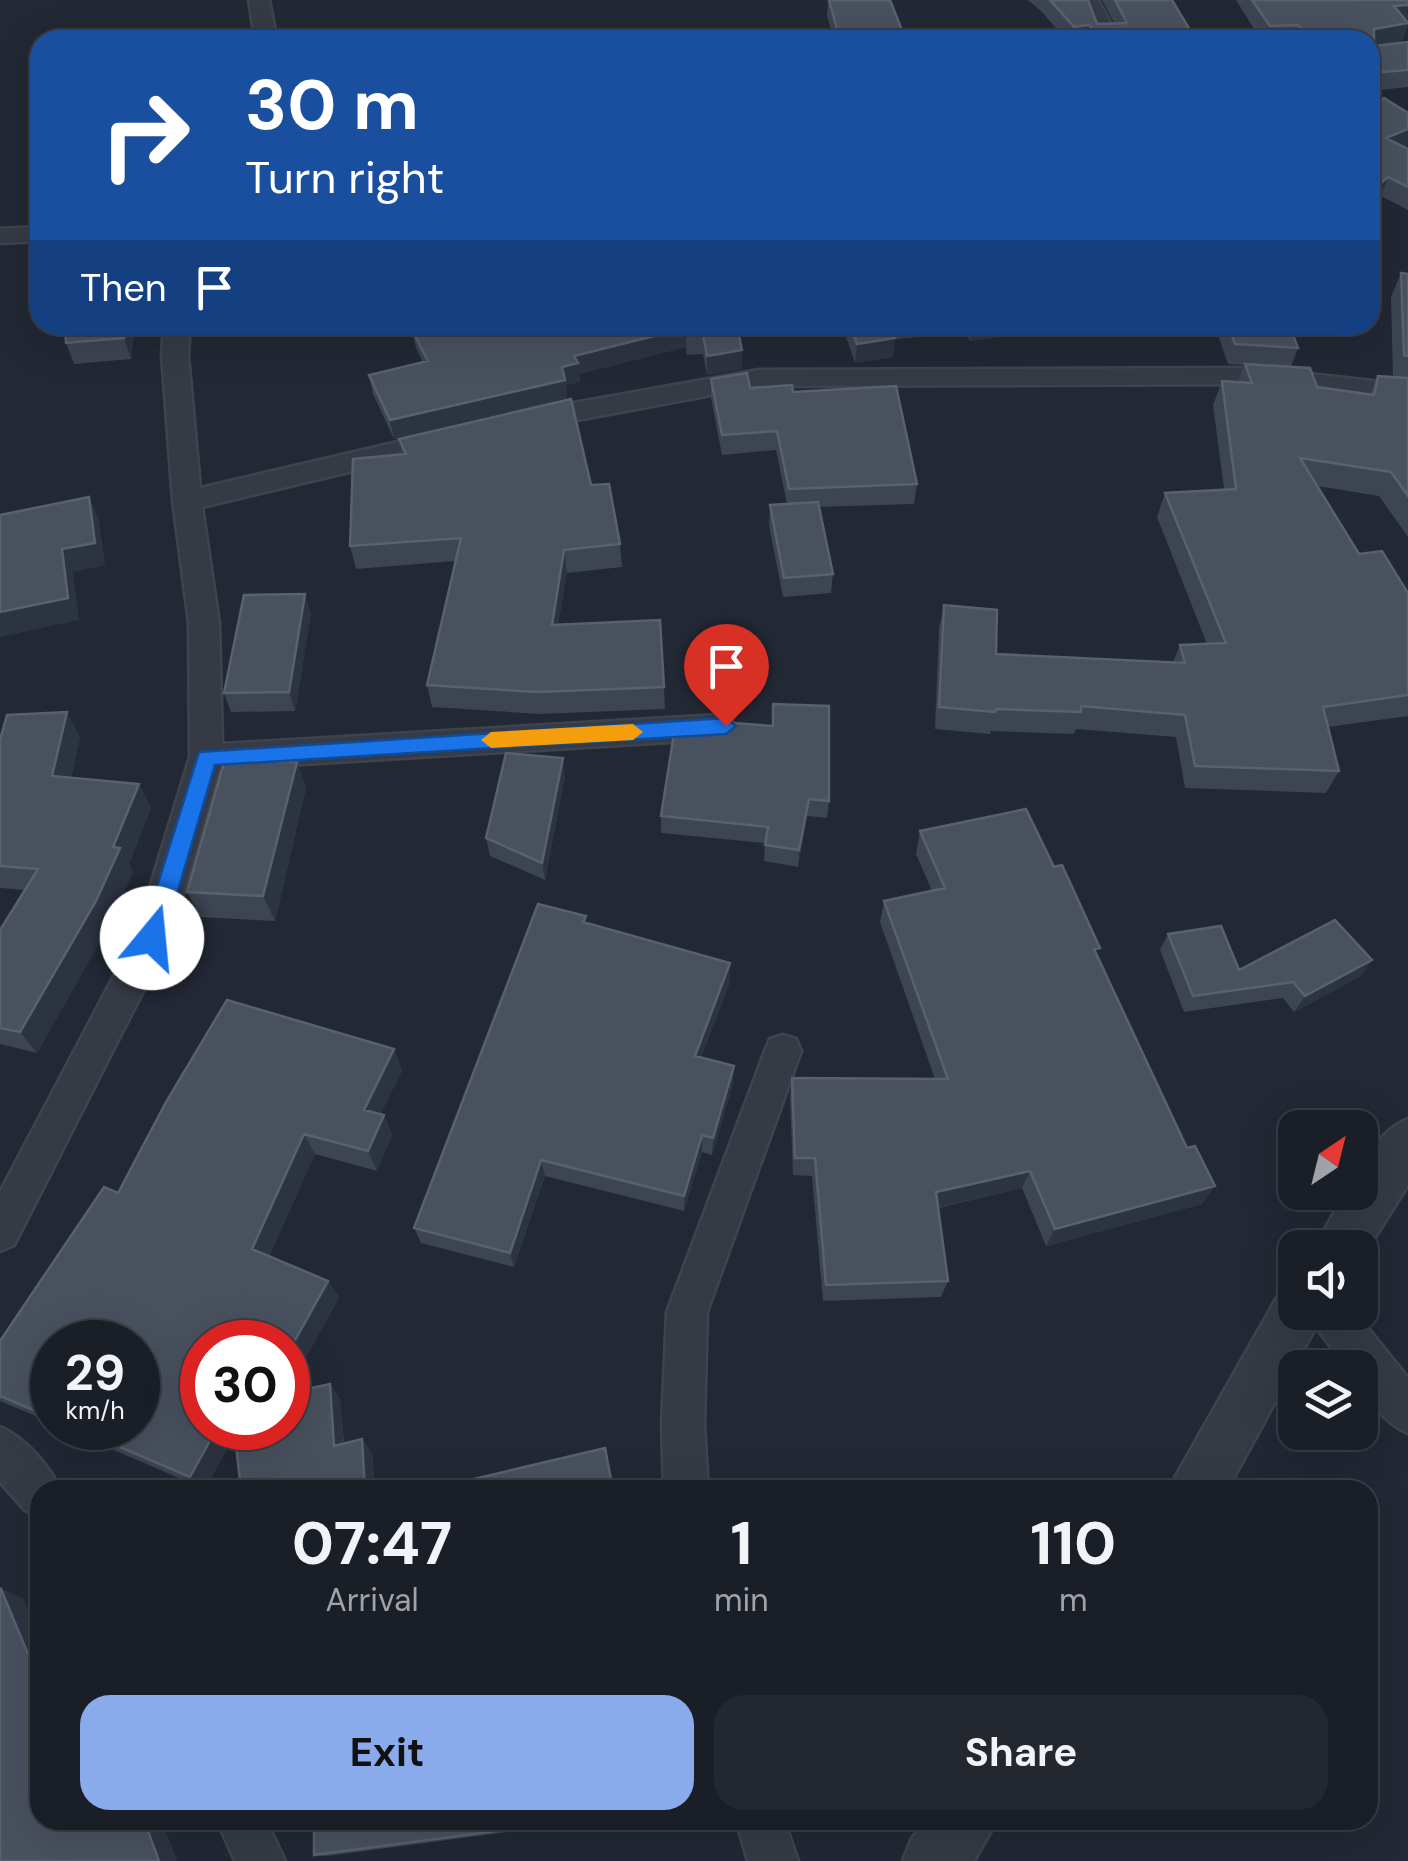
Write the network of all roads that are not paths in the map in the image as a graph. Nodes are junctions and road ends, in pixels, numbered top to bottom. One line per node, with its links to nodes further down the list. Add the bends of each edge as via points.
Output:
1 (259, 0): 3 (street)
2 (1088, 0): 4 (street)
3 (264, 30)
4 (1103, 30)
5 (30, 234): 6 (street)
6 (0, 236)
7 (175, 335): 11 (street)
8 (1408, 392): 9 (street, via 1256,376 759,378)
9 (506, 426)
10 (468, 434): 11 (street)
11 (187, 501): 13 (street, via 204,622)
12 (726, 726): 13 (street)
13 (206, 757): 17 (street, via 152,938)
14 (783, 1051): 22 (street, via 687,1312)
15 (1408, 1142): 16 (street)
16 (1351, 1230)
17 (0, 1232)
18 (1288, 1330): 23 (street)
19 (1343, 1330): 20 (street)
20 (1408, 1412)
21 (0, 1449): 24 (street)
22 (686, 1480)
23 (1202, 1480)
24 (30, 1484)
25 (246, 1830): 28 (street)
26 (763, 1830): 29 (street)
27 (958, 1830): 30 (street)
28 (260, 1861)
29 (774, 1861)
30 (935, 1861)

